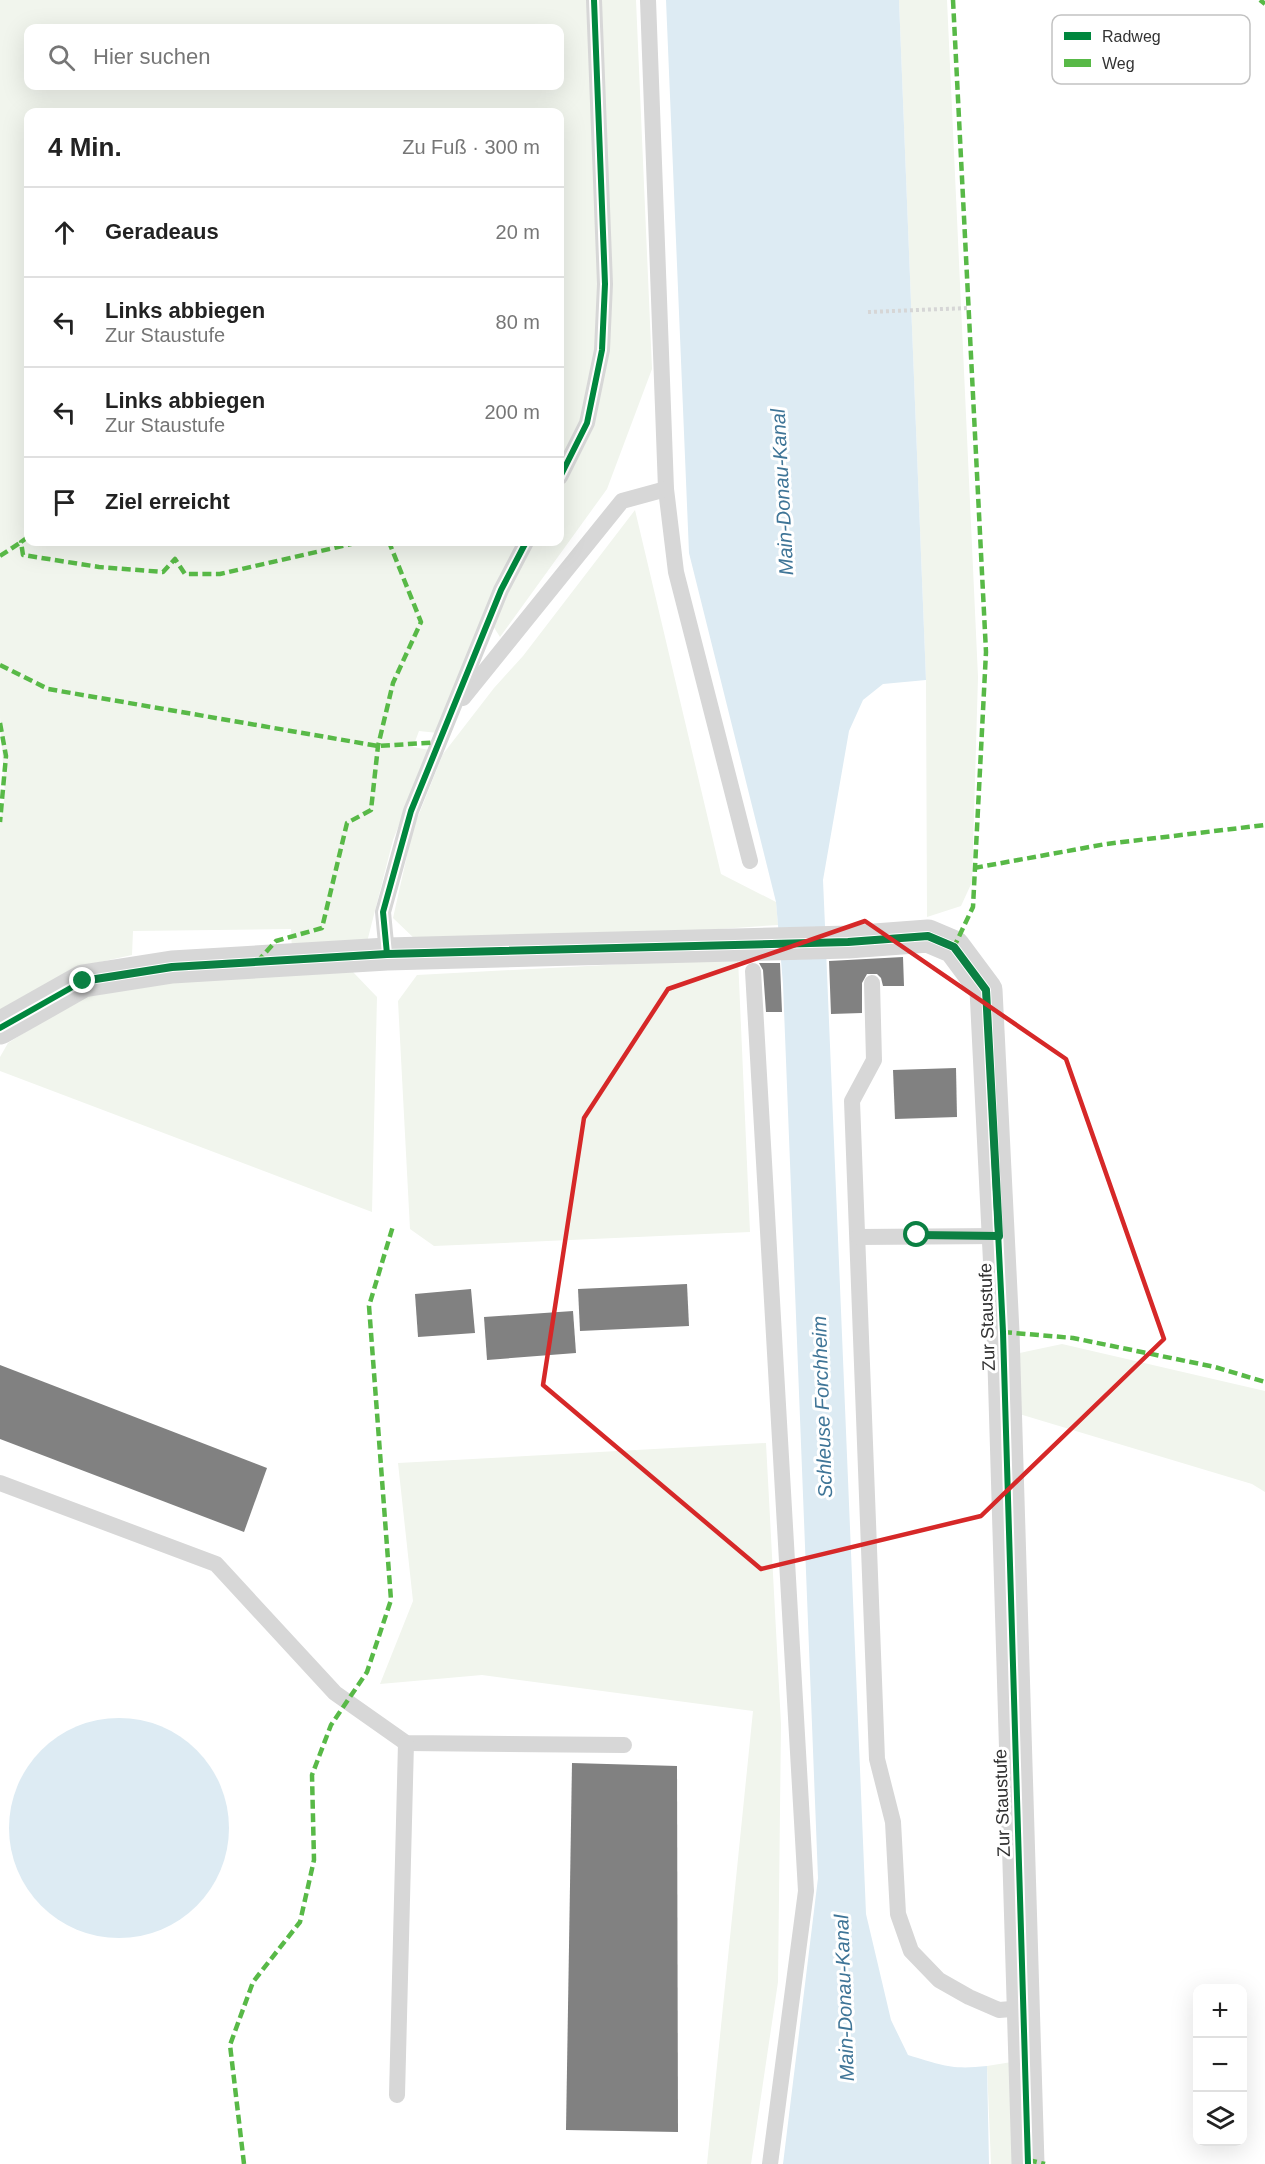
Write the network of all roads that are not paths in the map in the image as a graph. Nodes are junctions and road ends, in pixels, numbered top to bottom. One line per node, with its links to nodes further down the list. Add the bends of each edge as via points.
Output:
1 (594, 0): 3 (lane, via 605,284 602,350 587,423)
2 (648, 0): 4 (lane)
3 (564, 469)
4 (666, 489): 6 (lane, via 622,501); 7 (lane, via 676,572)
5 (524, 546): 6 (lane, via 501,591)
6 (453, 712): 8 (lane, via 411,811 383,912)
7 (750, 861)
8 (387, 954): 9 (street, Zur Staustufe); 11 (street, Zur Staustufe, via 172,967 83,981)
9 (752, 958): 12 (street, Zur Staustufe, via 848,942 928,936 954,947 986,990); 19 (lane, via 806,1891)
10 (872, 983): 13 (lane, via 874,1060 852,1101)
11 (0, 1028)
12 (999, 1236): 13 (lane); 17 (street, Zur Staustufe)
13 (858, 1237): 17 (lane, via 877,1759 893,1822 898,1914 911,1951 939,1980 999,2010)
14 (0, 1483): 15 (lane, via 216,1564 335,1693)
15 (405, 1743): 16 (lane); 18 (lane)
16 (624, 1744)
17 (1024, 2008): 20 (street, Zur Staustufe)
18 (397, 2095)
19 (770, 2164)
20 (1028, 2164)

